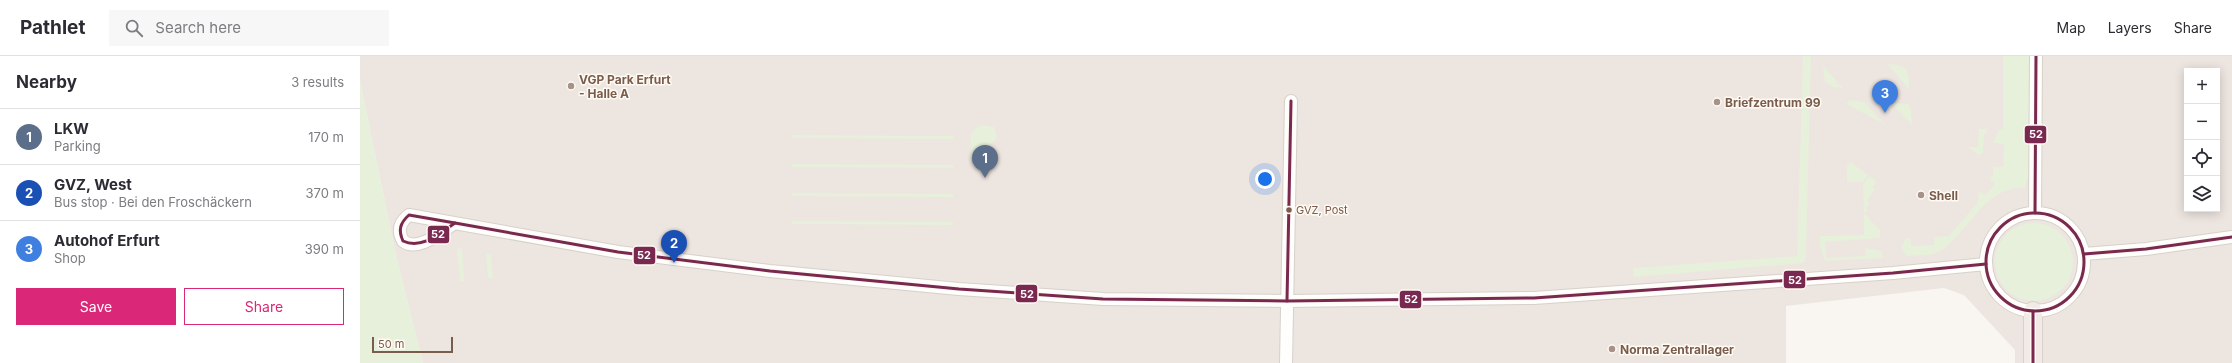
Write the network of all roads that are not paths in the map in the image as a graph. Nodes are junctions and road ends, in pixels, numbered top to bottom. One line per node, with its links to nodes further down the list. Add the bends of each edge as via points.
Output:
1 (2036, 56): 3 (street)
2 (1291, 100): 8 (street)
3 (2035, 213): 6 (street, via 2053,216 2067,225 2078,238); 7 (street, via 2020,216 1994,235)
4 (455, 223): 8 (street, via 618,252 923,286 1099,298)
5 (2232, 237): 6 (street, via 2146,249)
6 (2084, 254): 9 (street, via 2084,268 2073,294 2062,304 2048,310)
7 (1986, 264): 8 (street, via 1534,298); 9 (street, via 1990,280 1997,293 2007,303 2020,309)
8 (1287, 301): 10 (street)
9 (2034, 311): 11 (highway)
10 (1286, 363)
11 (2033, 363)

